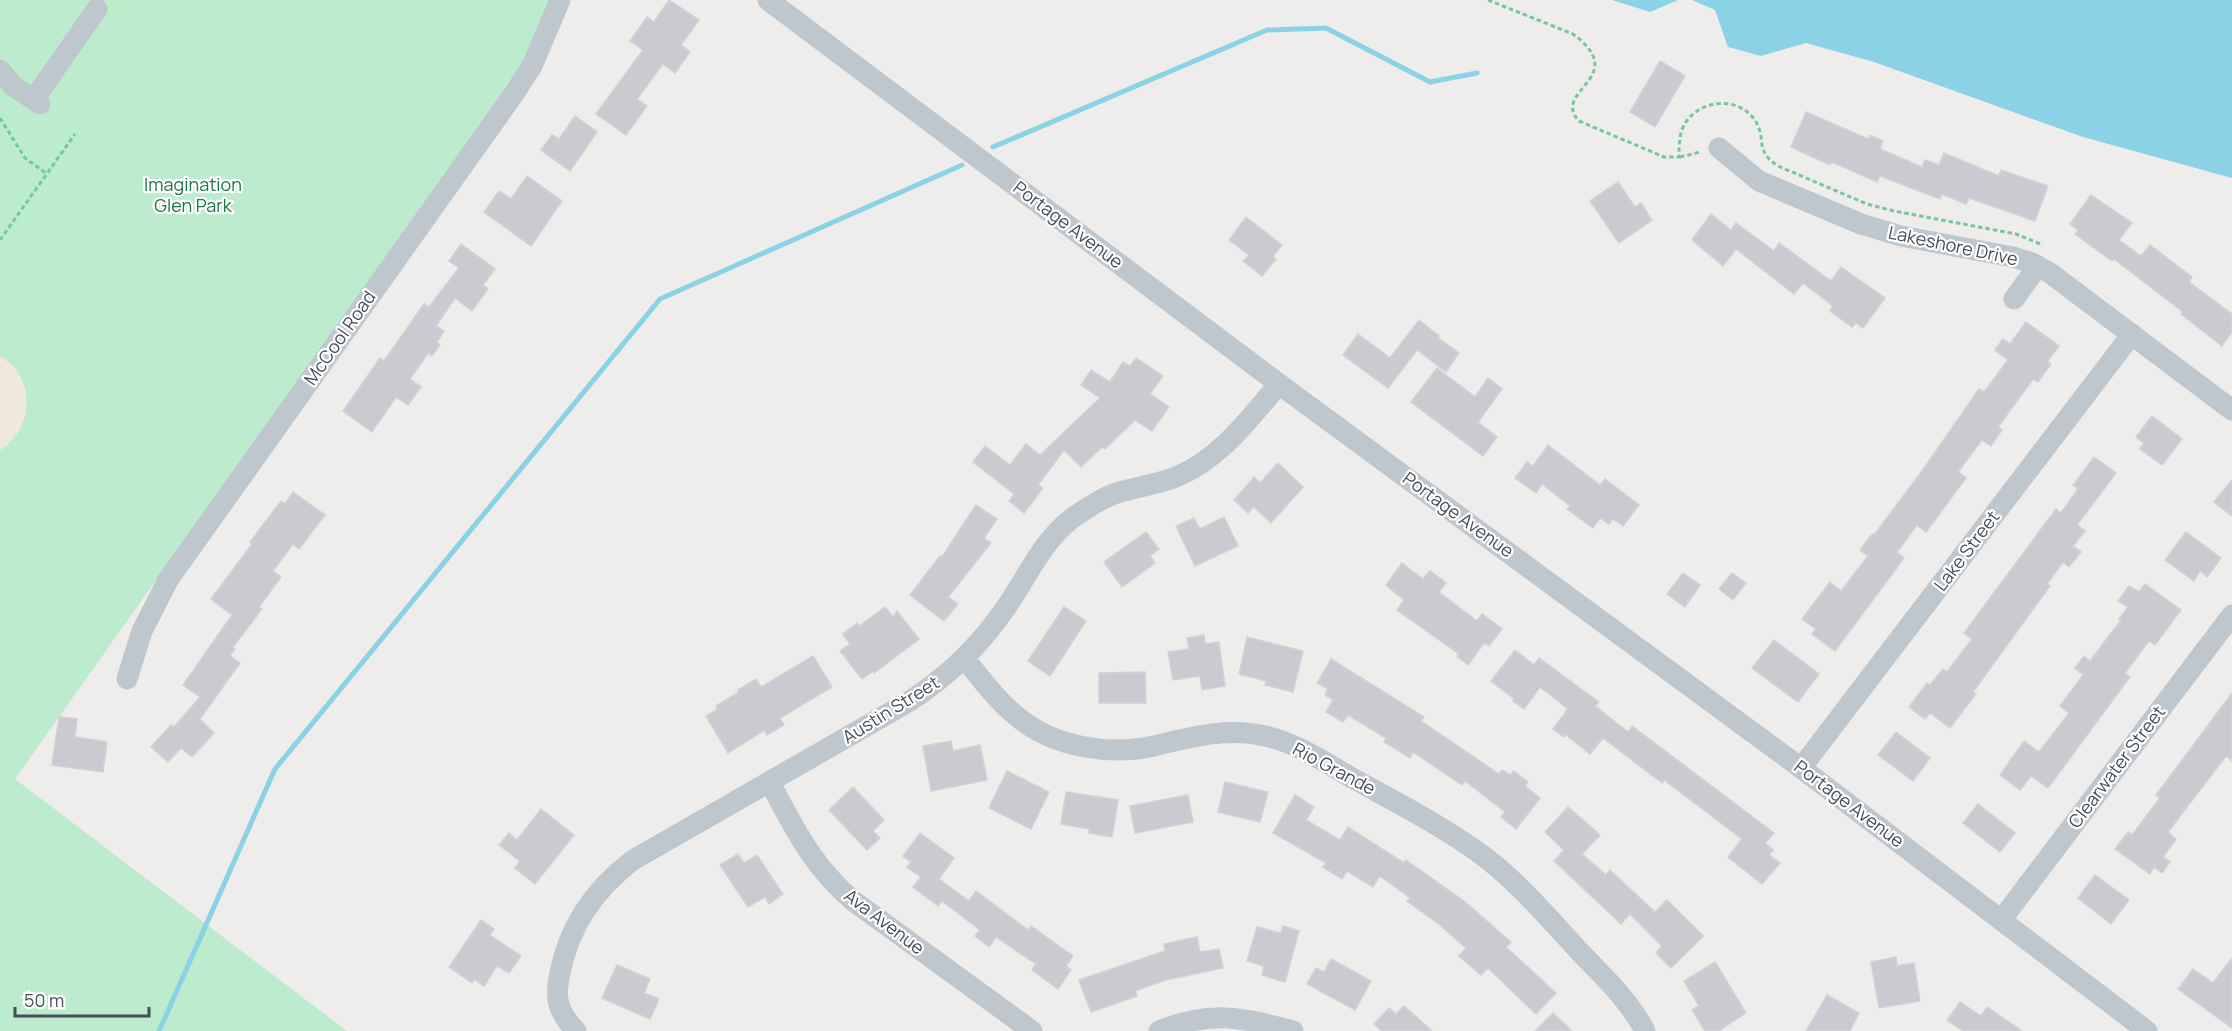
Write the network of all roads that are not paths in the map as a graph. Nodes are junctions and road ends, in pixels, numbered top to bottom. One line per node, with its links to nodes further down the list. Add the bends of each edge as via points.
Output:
1 (560, 0): 13 (street, McCool Road, via 532,66 511,98 168,580 142,632)
2 (768, 0): 9 (street, Portage Avenue)
3 (96, 8): 4 (street, via 37,101 13,86)
4 (0, 70)
5 (1719, 148): 6 (street, Lakeshore Drive, via 1759,181 1862,224 1900,236 2013,257)
6 (2042, 257): 7 (street); 8 (street, Lakeshore Drive, via 2050,273)
7 (2014, 299)
8 (2132, 334): 10 (street, Lakeshore Drive); 14 (street, Lake Street)
9 (1280, 384): 12 (street, Austin Street, via 1220,451 1201,464 1168,480 1114,494 1071,519 1051,539 1002,613); 14 (street, Portage Avenue)
10 (2232, 410)
11 (2232, 615): 16 (street, Clearwater Street)
12 (964, 659): 15 (street, Austin Street, via 910,702); 21 (street, Rio Grande, via 1020,719 1069,743 1125,749 1233,731 1295,746 1450,832 1488,860 1622,996)
13 (127, 679)
14 (1801, 768): 16 (street, Portage Avenue)
15 (770, 783): 17 (street, Austin Street, via 633,860 598,891 568,939 562,962 558,1003); 18 (street, Ava Avenue, via 798,836 834,885)
16 (2002, 920): 22 (street, Portage Avenue)
17 (571, 1025)
18 (1032, 1031)
19 (1159, 1031): 20 (street, via 1176,1024 1222,1017 1248,1019)
20 (1293, 1031)
21 (1645, 1031)
22 (2147, 1031)

